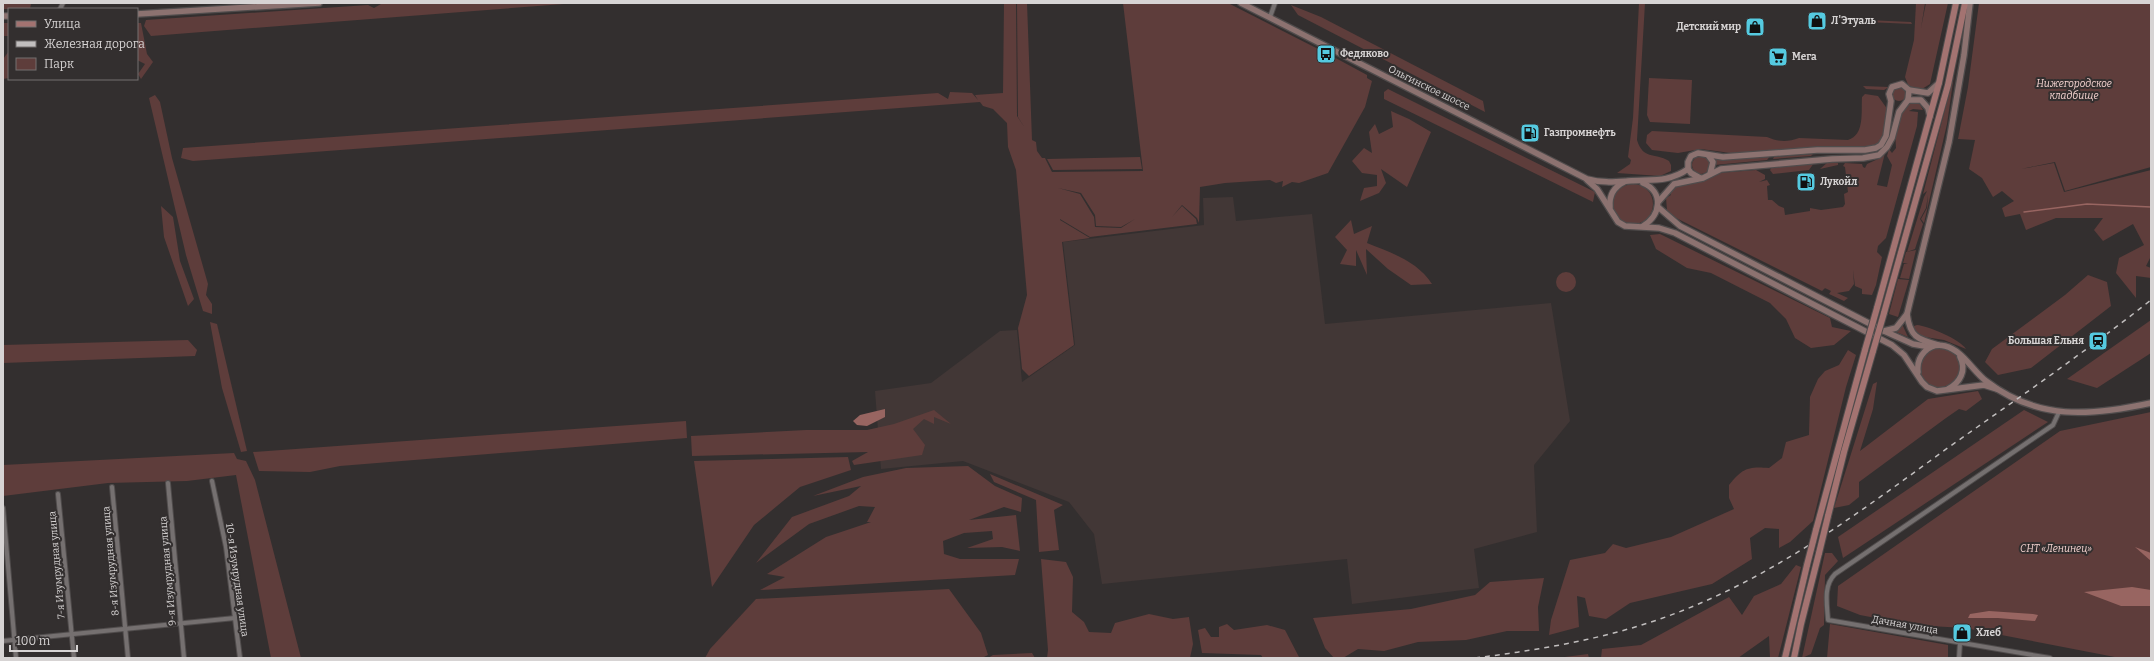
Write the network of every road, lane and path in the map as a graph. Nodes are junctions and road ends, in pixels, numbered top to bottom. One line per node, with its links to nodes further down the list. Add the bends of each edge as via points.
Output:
1 (319, 3): 7 (main road)
2 (1241, 3): 8 (main road, Ольгинское шоссе)
3 (1275, 3): 8 (street)
4 (1956, 3): 9 (main road)
5 (1964, 3): 52 (main road, bridge, via 1948,85 1828,516 1800,624)
6 (1970, 3): 24 (main road, via 1949,142)
7 (138, 14)
8 (1270, 17): 18 (main road, Ольгинское шоссе)
9 (1939, 83): 10 (main road, via 1928,93); 13 (main road)
10 (1909, 90): 11 (main road, via 1902,84 1895,84 1889,94); 12 (main road)
11 (1891, 101): 12 (main road, via 1900,105); 14 (main road, via 1886,136 1876,148 1723,157)
12 (1906, 102): 13 (main road, via 1921,100 1928,108); 16 (main road, via 1899,112 1887,147 1872,158 1751,166 1721,169)
13 (1930, 117): 51 (main road, bridge, via 1816,530)
14 (1708, 155): 15 (main road, via 1700,152 1695,154 1688,162); 16 (main road, via 1713,162)
15 (1688, 169): 17 (main road); 20 (main road, via 1668,180)
16 (1710, 174): 17 (main road)
17 (1700, 178): 21 (main road, via 1674,184)
18 (1587, 179): 19 (main road, via 1607,183); 22 (main road)
19 (1628, 181): 20 (main road); 22 (main road, via 1615,188 1609,200)
20 (1637, 181): 21 (main road, via 1648,185 1655,192)
21 (1659, 204): 23 (main road, via 1654,216); 25 (main road, via 1680,226)
22 (1610, 209): 23 (main road, via 1613,217 1625,226)
23 (1643, 226): 29 (main road, via 1675,233 1892,345 1904,355)
24 (1907, 314): 25 (main road, via 1896,328); 26 (main road, via 1908,326 1916,337)
25 (1884, 331): 27 (main road, via 1913,344)
26 (1938, 345): 27 (main road); 28 (main road, via 1946,346)
27 (1930, 347): 29 (main road, via 1920,356)
28 (1958, 354): 30 (main road); 31 (main road, via 1963,372 1955,386)
29 (1918, 375): 31 (main road, via 1927,387 1937,391)
30 (1997, 389): 31 (main road, via 1975,385); 33 (main road, via 2037,408)
31 (1946, 390)
32 (2151, 403): 33 (main road, via 2096,413)
33 (2059, 412): 45 (street, Дачная улица, via 2053,425 1830,579 1827,590 1828,620)
34 (212, 481): 39 (street, 10-я Изумрудная улица, via 226,547)
35 (168, 483): 40 (street, 9-я Изумрудная улица)
36 (112, 487): 41 (street, 8-я Изумрудная улица)
37 (58, 494): 42 (street, 7-я Изумрудная улица)
38 (3, 508): 43 (street)
39 (235, 618): 40 (street); 50 (street, 10-я Изумрудная улица)
40 (181, 624): 41 (street); 49 (street, 9-я Изумрудная улица)
41 (125, 629): 42 (street); 48 (street, 8-я Изумрудная улица)
42 (71, 634): 43 (street); 47 (street, 7-я Изумрудная улица)
43 (15, 640): 44 (street); 46 (street)
44 (3, 641)
45 (1960, 643): 53 (street); 54 (street, Дачная улица)
46 (16, 658)
47 (74, 658)
48 (128, 658)
49 (184, 658)
50 (240, 658)
51 (1785, 658)
52 (1794, 658)
53 (1959, 658)
54 (2050, 658)

